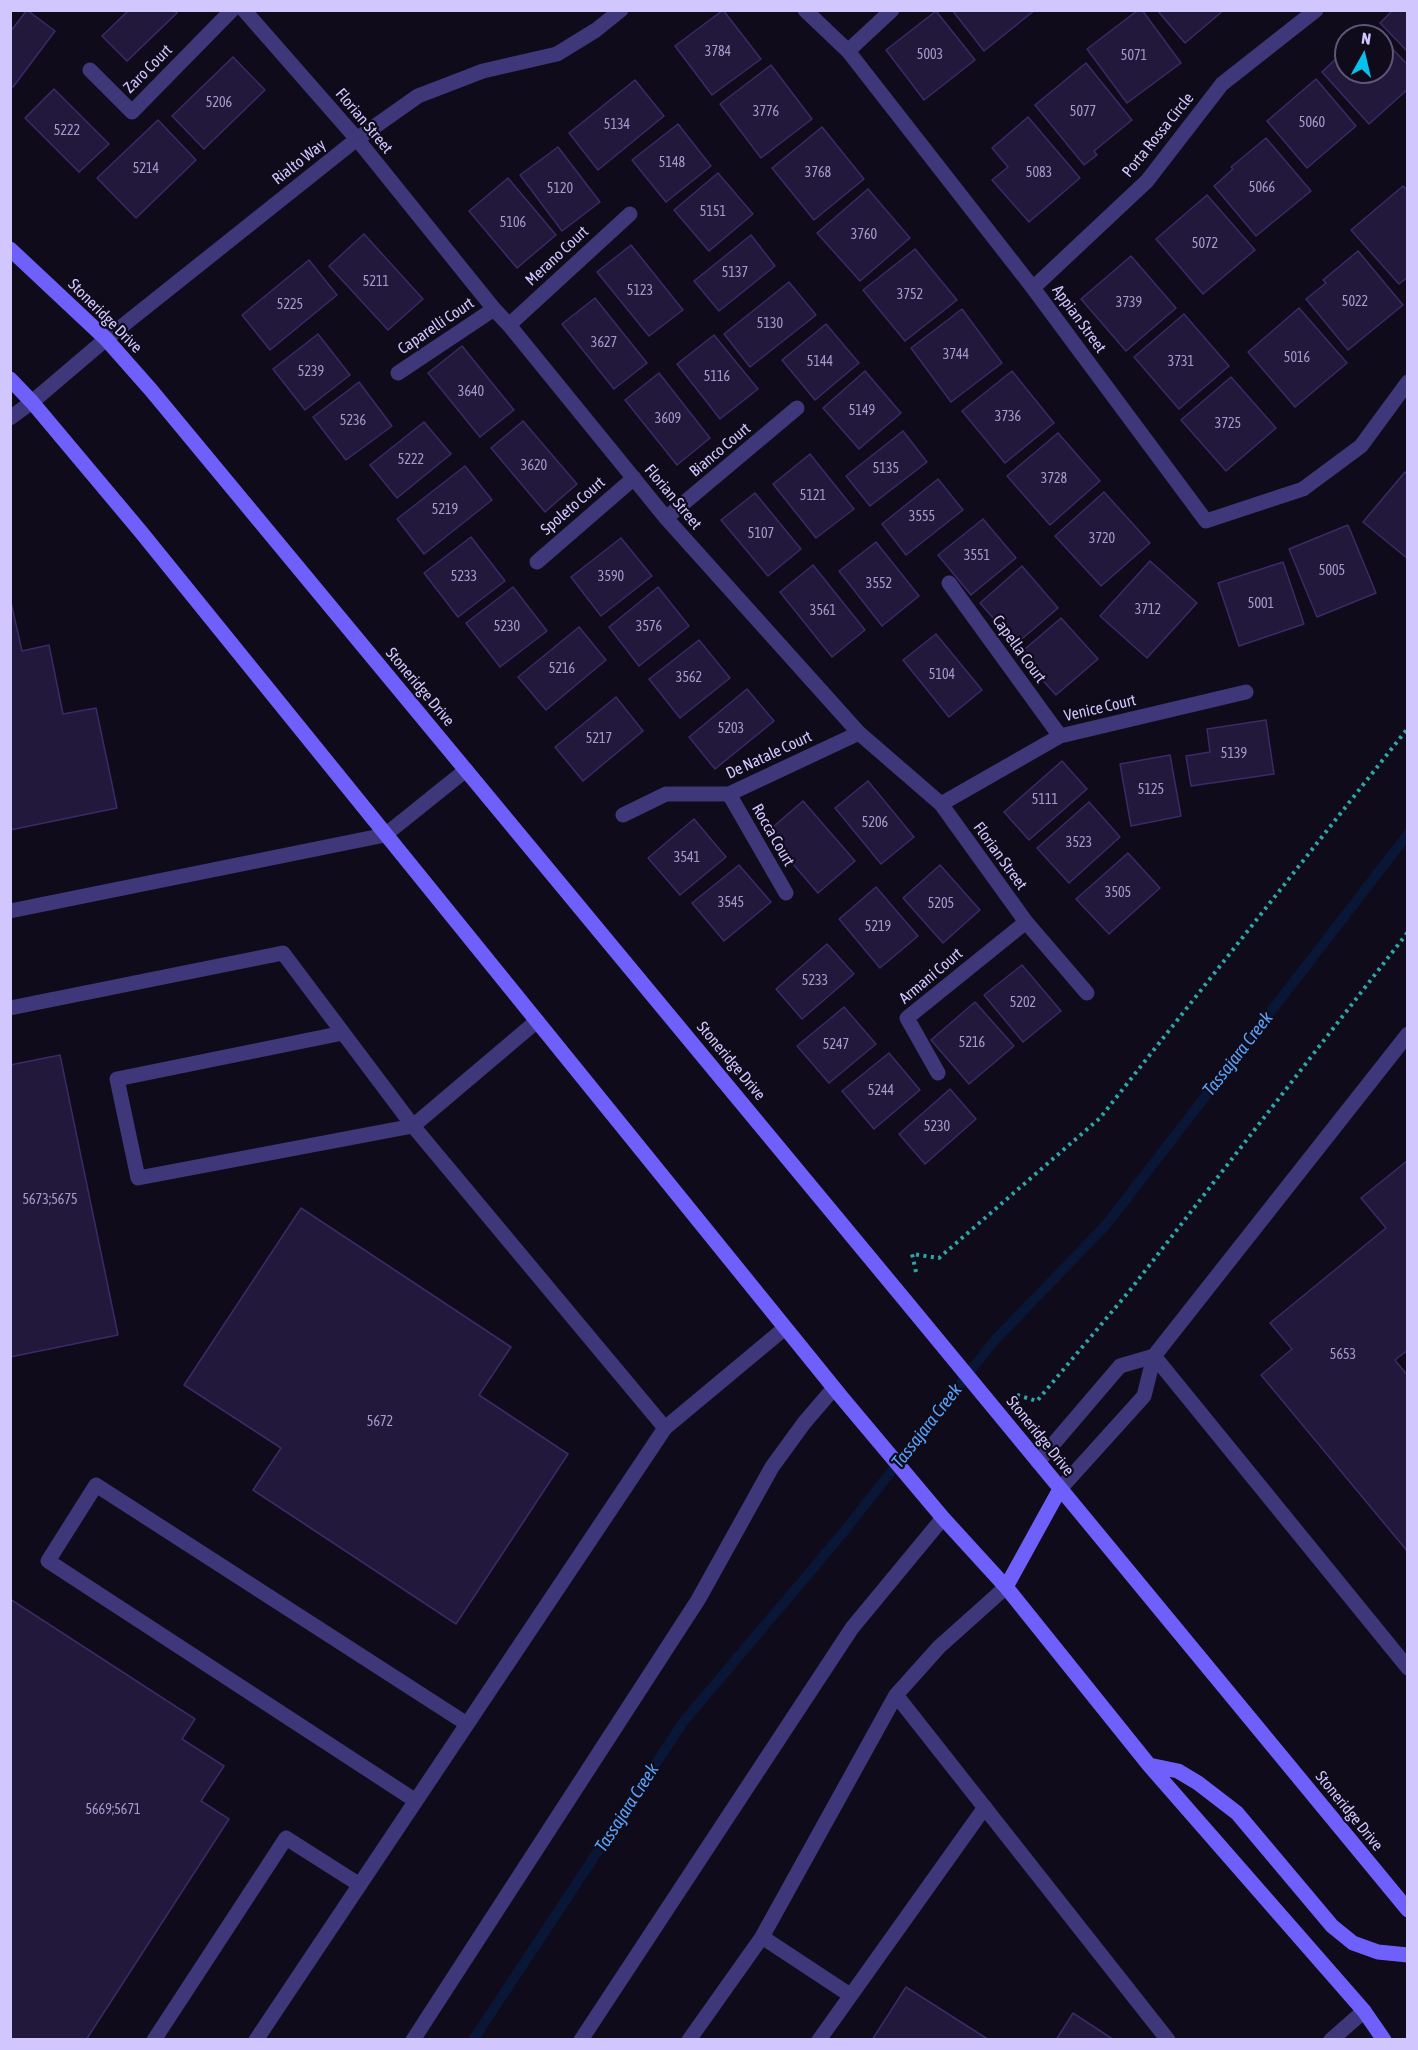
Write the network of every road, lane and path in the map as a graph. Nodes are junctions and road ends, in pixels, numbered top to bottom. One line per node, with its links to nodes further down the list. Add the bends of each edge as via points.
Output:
1 (232, 10): 8 (street, Zaro Court, via 132,112)
2 (244, 10): 9 (street, Florian Street)
3 (621, 10): 9 (street, Rialto Way, via 557,54 483,71 418,96)
4 (805, 10): 7 (street, Appian Street)
5 (892, 10): 7 (street)
6 (1316, 10): 12 (street, Porta Rossa Circle, via 1222,84 1147,181)
7 (848, 51): 12 (street, Appian Street)
8 (90, 70)
9 (357, 139): 13 (street, Florian Street); 15 (street, Rialto Way)
10 (630, 214): 14 (street, Merano Court)
11 (10, 249): 15 (main road, Stoneridge Drive)
12 (1033, 288): 18 (street, Appian Street, via 1206,521 1303,489 1361,446)
13 (494, 309): 14 (street, Florian Street); 16 (street, Caparelli Court)
14 (509, 325): 22 (street, Florian Street)
15 (106, 339): 19 (street, Rialto Way); 30 (main road, Stoneridge Drive)
16 (398, 374)
17 (10, 379): 19 (main road)
18 (1407, 382)
19 (32, 402): 21 (street, Rialto Way); 34 (main road)
20 (797, 408): 23 (street, Bianco Court)
21 (10, 418)
22 (634, 478): 23 (street, Florian Street); 24 (street, Spoleto Court)
23 (666, 518): 28 (street, Florian Street)
24 (537, 562)
25 (949, 583): 29 (street, Capella Court)
26 (1246, 692): 29 (street, Venice Court)
27 (1407, 729): 46 (path, via 1100,1119 939,1258 912,1254 919,1280)
28 (859, 733): 31 (street, De Natale Court); 32 (street, Florian Street)
29 (1060, 736): 32 (street, Venice Court)
30 (466, 771): 34 (street); 46 (main road, Stoneridge Drive)
31 (729, 794): 33 (street, De Natale Court, via 666,794); 35 (street, Rocca Court)
32 (941, 804): 37 (street, Florian Street)
33 (623, 815)
34 (386, 835): 36 (street); 41 (main road)
35 (786, 893)
36 (10, 911)
37 (1026, 922): 39 (street, Florian Street); 44 (street, Armani Court, via 907,1018)
38 (1407, 932): 51 (path, via 1131,1289 1044,1393 1037,1401 1017,1394 1025,1416)
39 (1087, 993)
40 (10, 1008): 42 (street, via 283,953)
41 (537, 1021): 45 (street); 47 (main road)
42 (343, 1033): 45 (street); 45 (street, via 117,1078 138,1178)
43 (1407, 1034): 48 (street)
44 (938, 1073)
45 (413, 1126): 50 (street)
46 (904, 1299): 51 (main road, Stoneridge Drive)
47 (785, 1328): 49 (main road); 50 (street)
48 (1154, 1356): 52 (street, via 1120,1366); 53 (street, via 1144,1396); 56 (street)
49 (839, 1393): 54 (main road); 70 (street, via 804,1423 772,1467 698,1600)
50 (665, 1428): 58 (street)
51 (1015, 1433): 52 (main road, Stoneridge Drive)
52 (1038, 1462): 53 (main road, Stoneridge Drive)
53 (1060, 1489): 55 (main road); 63 (main road, Stoneridge Drive)
54 (940, 1516): 55 (main road); 71 (street, via 852,1628)
55 (1006, 1587): 57 (street, via 939,1647); 59 (main road)
56 (1407, 1668)
57 (896, 1695): 61 (street); 64 (street)
58 (467, 1724): 60 (street); 60 (street, via 96,1485 48,1561)
59 (1149, 1765): 65 (main road, via 1178,1771 1237,1813 1332,1926 1353,1943 1378,1952); 67 (main road)
60 (416, 1801): 62 (street)
61 (985, 1807): 66 (street); 74 (street)
62 (360, 1885): 68 (street, via 286,1838); 69 (street)
63 (1407, 1910)
64 (762, 1936): 66 (street); 72 (street)
65 (1407, 1955)
66 (850, 1995): 73 (street)
67 (1364, 2011): 75 (street); 76 (main road)
68 (154, 2040)
69 (256, 2040)
70 (413, 2040)
71 (581, 2040)
72 (689, 2040)
73 (819, 2040)
74 (1168, 2040)
75 (1331, 2040)
76 (1384, 2040)

